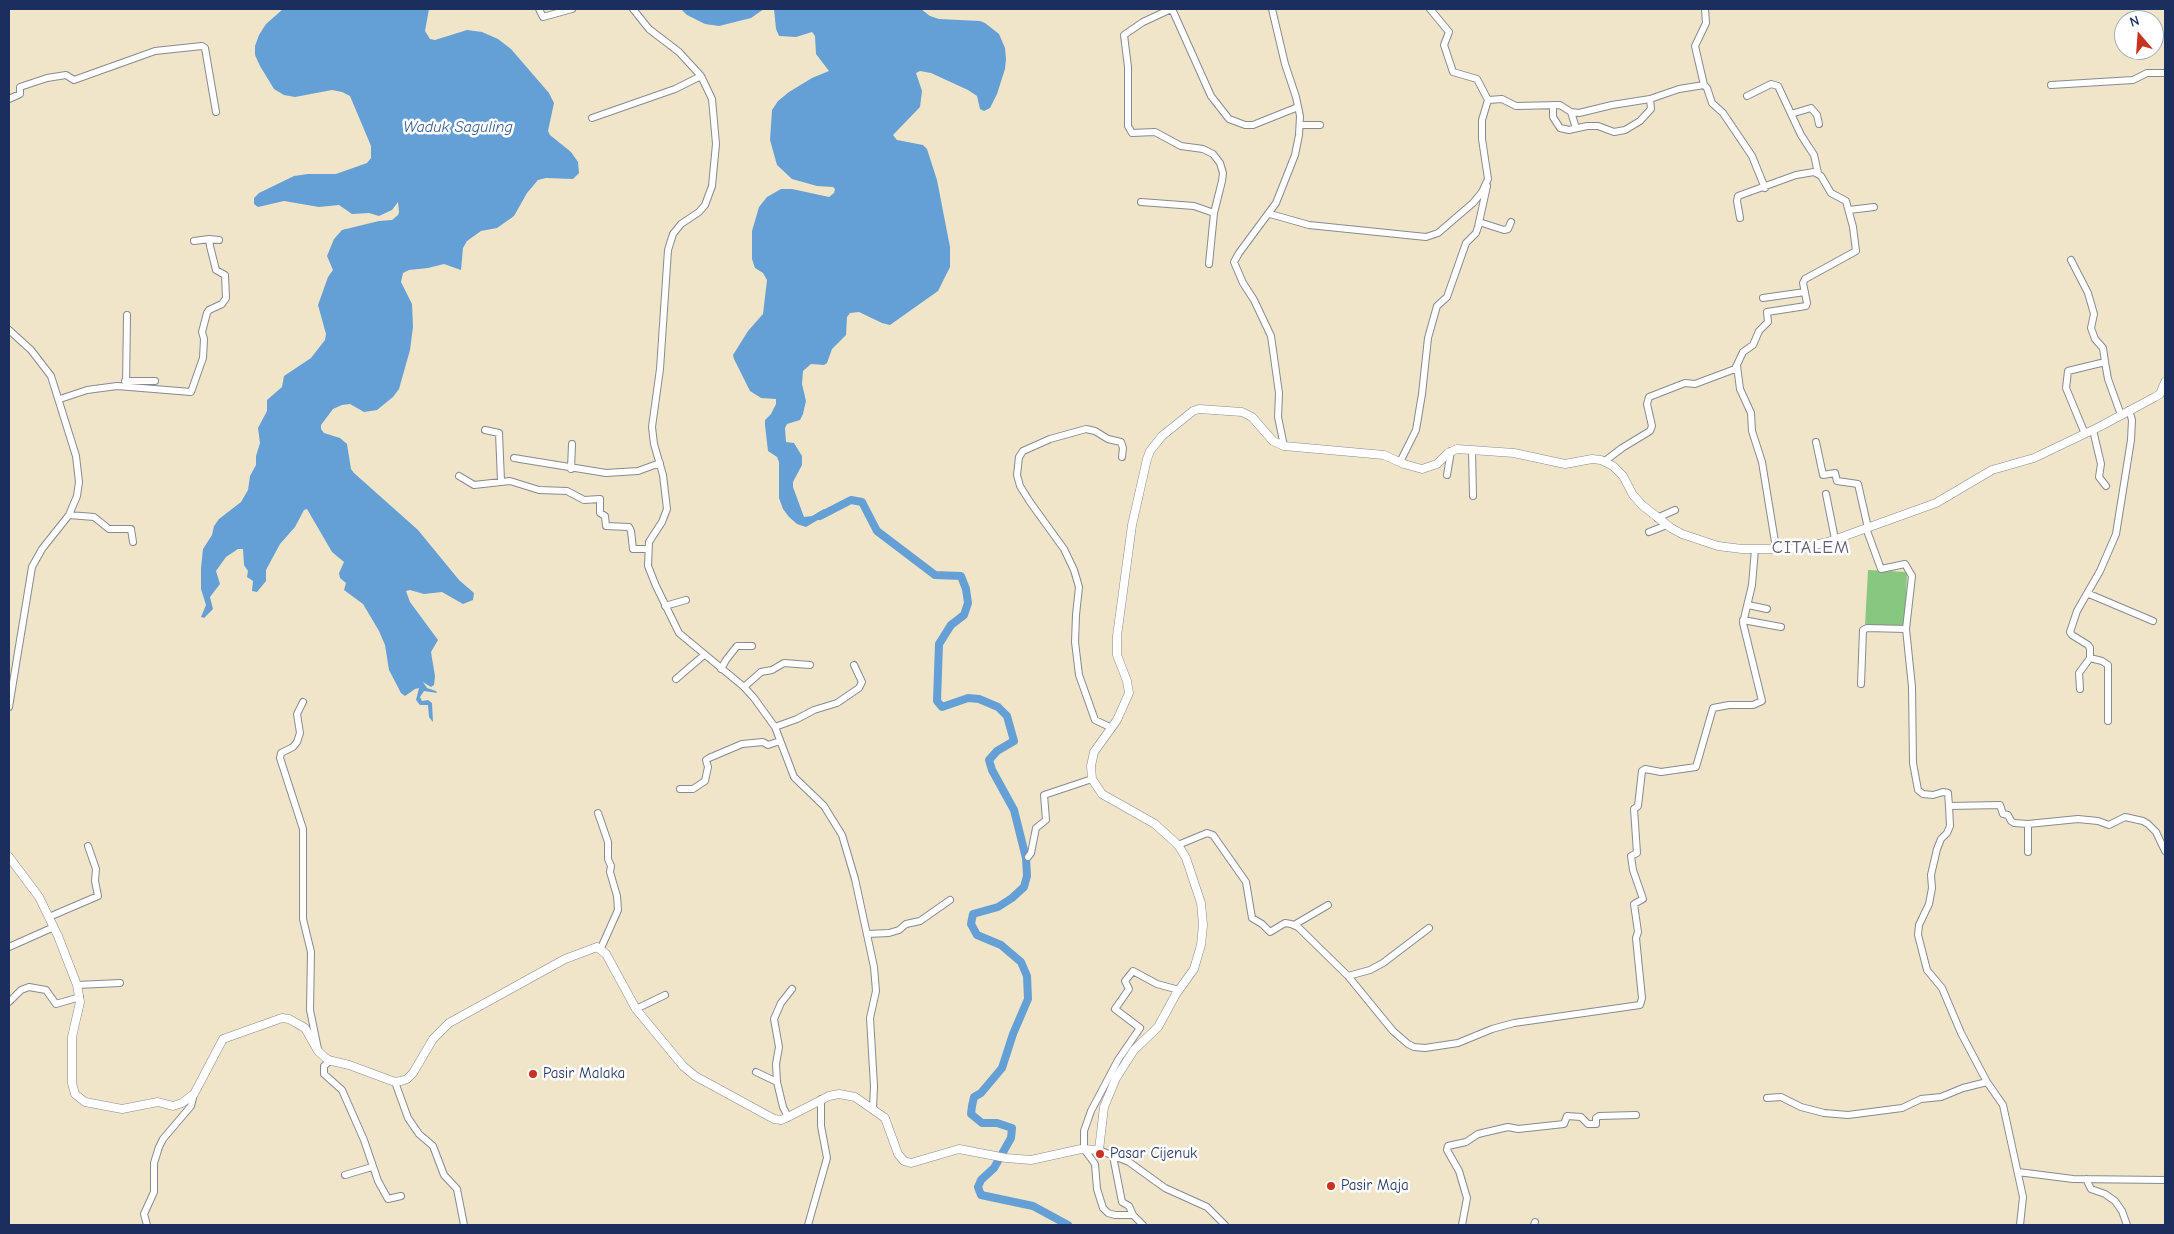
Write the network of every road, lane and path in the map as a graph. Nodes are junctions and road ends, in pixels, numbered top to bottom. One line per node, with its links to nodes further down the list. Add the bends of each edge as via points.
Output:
1 (539, 9): 2 (street, via 543,17)
2 (572, 9)
3 (633, 9): 9 (street, via 649,30 679,52)
4 (1171, 9): 17 (street, via 1211,96 1229,119 1245,126 1253,125); 32 (street, via 1124,35 1128,126 1132,133 1154,132 1180,146 1204,149 1216,157 1223,173)
5 (1272, 9): 17 (street)
6 (1430, 9): 15 (street, via 1449,32 1444,44 1453,72 1477,79)
7 (1705, 9): 10 (street, via 1706,23 1695,46)
8 (2165, 72): 11 (street, via 2147,73 2133,80)
9 (701, 76): 21 (street, via 675,89); 66 (street, via 712,99 715,121 713,177 702,208 681,224 673,234 668,250 660,369 652,422)
10 (1704, 85): 14 (street); 28 (street, via 1712,103 1726,116 1752,156)
11 (2051, 85)
12 (1747, 96): 20 (street, via 1776,84)
13 (9, 99): 18 (street, via 20,94 20,87 47,78 66,75 74,80 155,51 202,46 205,48)
14 (1650, 99): 19 (street); 25 (street, via 1648,113 1636,125 1625,130 1614,132 1598,126)
15 (1488, 100): 16 (street, via 1502,99 1516,106); 27 (street, via 1482,120)
16 (1553, 105): 19 (street, via 1562,105); 25 (street, via 1553,117 1560,128)
17 (1298, 107): 23 (street)
18 (216, 112)
19 (1571, 112): 25 (street)
20 (1791, 114): 22 (street, via 1811,108); 26 (street, via 1814,154)
21 (592, 118)
22 (1819, 124)
23 (1300, 125): 24 (street); 33 (street, via 1295,155)
24 (1320, 125)
25 (1576, 128)
26 (1818, 173): 28 (street, via 1807,172); 31 (street, via 1831,193 1845,200)
27 (1486, 184): 33 (street, via 1473,203 1431,237 1329,228); 35 (street)
28 (1765, 188): 34 (street, via 1737,197)
29 (1141, 202): 32 (street, via 1194,206)
30 (1874, 207): 31 (street)
31 (1849, 210): 42 (street, via 1856,251 1805,279)
32 (1214, 213): 41 (street)
33 (1270, 214): 59 (street, via 1238,253 1234,265 1272,336 1279,393 1278,418)
34 (1740, 218)
35 (1479, 222): 36 (street, via 1504,230); 65 (street, via 1476,233 1466,243 1447,297 1438,306 1428,338 1416,430)
36 (1512, 222)
37 (209, 239): 38 (street); 39 (street); 50 (street, via 216,270 226,279 226,298 207,313 202,332 203,358 192,391)
38 (219, 240)
39 (194, 241)
40 (2071, 260): 46 (street, via 2088,293 2094,314 2091,328 2103,348)
41 (1209, 264)
42 (1805, 292): 43 (street); 47 (street, via 1808,303 1804,308 1768,312 1768,322 1743,352)
43 (1763, 298)
44 (127, 315): 49 (street)
45 (10, 334): 51 (street, via 31,350 50,373)
46 (2105, 362): 53 (street); 56 (street, via 2069,370 2066,377 2066,388)
47 (1737, 366): 64 (street, via 1695,384 1685,383 1649,396 1646,404 1651,430); 82 (street, via 1740,389 1751,413 1752,431 1762,462)
48 (2165, 382): 52 (main road, via 2160,394)
49 (125, 383): 50 (street); 50 (street, via 155,379); 51 (street)
50 (153, 389)
51 (60, 399): 75 (street, via 79,475 77,496)
52 (2129, 410): 53 (main road); 85 (street, via 2131,440 2116,534)
53 (2121, 415): 55 (main road)
54 (485, 430): 70 (street, via 499,433)
55 (2093, 430): 56 (main road); 71 (street, via 2101,464 2099,477)
56 (2085, 434): 78 (main road, via 2034,458 1992,470 1948,497)
57 (1816, 442): 78 (street, via 1823,475 1835,473 1837,480 1858,484)
58 (572, 444): 67 (street)
59 (1284, 446): 65 (main road, via 1384,455); 108 (main road, via 1273,441 1255,420 1242,412 1199,409 1176,423 1150,451 1132,525 1117,636 1117,655 1127,681 1128,700)
60 (1451, 450): 61 (main road); 65 (main road, via 1437,464 1426,468); 68 (street)
61 (1472, 450): 64 (main road, via 1526,454 1565,464 1592,459); 73 (street)
62 (1122, 457): 108 (street, via 1121,442 1086,429 1023,451 1018,457 1017,475 1020,486 1064,549 1074,570 1079,587 1076,642 1079,675 1095,720)
63 (514, 458): 67 (street)
64 (1605, 461): 76 (main road, via 1623,476 1637,500)
65 (1400, 462)
66 (660, 463): 67 (street, via 617,474); 83 (street, via 666,512)
67 (571, 468)
68 (1447, 475)
69 (459, 476): 70 (street, via 479,486)
70 (501, 480): 83 (street, via 539,490 567,492 584,500 600,500 600,513 605,516 606,526 629,527 632,548)
71 (2106, 486)
72 (1826, 494): 80 (street)
73 (1472, 496)
74 (1675, 510): 76 (street)
75 (69, 514): 81 (street, via 94,518 109,529 131,529); 105 (street, via 32,567)
76 (1657, 518): 77 (main road)
77 (1667, 525): 79 (street); 84 (main road, via 1694,539 1718,546)
78 (1867, 528): 80 (main road); 93 (street, via 1881,569 1906,564 1909,568 1912,585)
79 (1649, 532)
80 (1835, 539): 82 (main road, via 1800,548)
81 (133, 542)
82 (1776, 548): 84 (main road)
83 (647, 549): 88 (street, via 648,566)
84 (1755, 549): 87 (street)
85 (2089, 594): 91 (street); 96 (street, via 2077,611 2070,632 2088,645)
86 (686, 600): 88 (street)
87 (1748, 605): 89 (street); 90 (street)
88 (665, 606): 95 (street, via 679,633)
89 (1767, 608)
90 (1743, 620): 92 (street); 132 (street, via 1761,702 1713,708 1696,766 1661,772 1645,769 1642,772 1638,806 1634,809 1637,853 1631,856 1632,870 1643,899 1634,903 1642,1004 1514,1022 1458,1043 1419,1048 1400,1038)
91 (2154, 621)
92 (1781, 627)
93 (1906, 629): 101 (street, via 1863,630); 112 (street, via 1912,687 1915,779 1921,792 1933,795 1948,793)
94 (752, 646): 99 (street, via 737,646)
95 (704, 655): 99 (street); 100 (street)
96 (2090, 658): 103 (street, via 2079,673); 106 (street, via 2108,665)
97 (810, 665): 102 (street, via 784,663 761,672)
98 (854, 665): 107 (street, via 862,686 837,703)
99 (721, 669): 102 (street)
100 (676, 679)
101 (1860, 684)
102 (744, 687): 107 (street)
103 (2080, 688)
104 (303, 702): 141 (street, via 297,714 298,742 281,753 280,758 304,829 302,912 311,952 310,1010)
105 (9, 707)
106 (2108, 721)
107 (775, 728): 109 (street)
108 (1112, 728): 110 (main road, via 1092,757)
109 (780, 741): 111 (street, via 768,745 763,742 742,744 709,758 706,760 705,781 693,789); 129 (street, via 794,777 824,806 842,835)
110 (1092, 779): 117 (main road, via 1102,794 1155,824); 122 (street, via 1044,795 1046,820 1036,828)
111 (680, 789)
112 (1949, 806): 114 (street, via 2000,805 2011,822); 146 (street, via 1950,826 1937,849 1929,904 1919,925 1918,936 1928,970 1942,988 1956,1024)
113 (598, 813): 131 (street, via 608,842 618,910)
114 (2028, 824): 116 (street, via 2078,819 2098,820 2109,825 2125,817 2148,824); 120 (street)
115 (2165, 833): 116 (street)
116 (2159, 839): 119 (street)
117 (1178, 845): 126 (street, via 1212,834 1246,882 1252,918 1270,932 1285,923); 135 (main road, via 1198,890 1203,925 1197,963)
118 (88, 846): 125 (street, via 96,870 98,896)
119 (2165, 851)
120 (2028, 852)
121 (9, 857): 125 (main road, via 39,897)
122 (1028, 857)
123 (950, 900): 129 (street, via 920,921 906,924 899,930)
124 (1328, 905): 126 (street)
125 (49, 917): 127 (main road)
126 (1294, 924): 132 (street)
127 (54, 928): 130 (street); 134 (main road)
128 (1429, 928): 132 (street, via 1383,963)
129 (868, 934): 150 (street, via 876,985 870,1018)
130 (9, 946)
131 (601, 948): 140 (main road); 144 (main road, via 565,959 449,1022 433,1039 413,1073 407,1079)
132 (1348, 976)
133 (120, 983): 134 (street)
134 (77, 985): 138 (main road)
135 (1173, 988): 153 (street, via 1157,984 1133,971 1125,982 1129,989 1115,1009 1140,1028 1118,1060 1091,1111 1084,1131); 154 (main road, via 1158,1027 1134,1050 1116,1078 1104,1107)
136 (792, 989): 145 (street, via 774,1019 779,1047 776,1064)
137 (665, 995): 140 (street)
138 (80, 997): 139 (street, via 56,1004 46,990 29,987); 147 (main road, via 72,1048 72,1083 79,1098 122,1109 158,1102 173,1106)
139 (9, 1002)
140 (636, 1009): 152 (main road, via 672,1055 695,1076 774,1119)
141 (318, 1051): 142 (main road); 147 (main road, via 305,1028 289,1019 276,1019 223,1040)
142 (331, 1060): 144 (main road); 156 (street, via 324,1066 324,1074 342,1090)
143 (756, 1072): 145 (street)
144 (395, 1082): 164 (street, via 408,1118 433,1146 444,1175 457,1189)
145 (778, 1082): 152 (street)
146 (1987, 1082): 148 (street, via 1941,1097 1921,1099 1902,1108 1848,1116 1801,1107 1781,1098); 157 (street, via 2002,1105)
147 (194, 1094): 163 (street, via 191,1106 159,1147 154,1163 154,1192 144,1214)
148 (1768, 1098)
149 (821, 1099): 150 (main road, via 843,1095 863,1101); 152 (main road); 165 (street, via 821,1126 827,1158)
150 (873, 1109): 153 (main road, via 888,1122 896,1151 908,1162 917,1163 959,1149 1006,1158 1041,1159)
151 (1636, 1115): 168 (street, via 1599,1116 1596,1124 1588,1124 1581,1117 1566,1116 1564,1124 1518,1129 1508,1127 1448,1146 1468,1198)
152 (788, 1117)
153 (1084, 1149): 154 (main road); 162 (street, via 1095,1164 1097,1189 1106,1211 1115,1216)
154 (1099, 1150): 155 (street)
155 (1114, 1156): 162 (street, via 1122,1202 1129,1206); 167 (street, via 1130,1162 1165,1188 1207,1207)
156 (372, 1167): 158 (street); 161 (street, via 388,1199)
157 (2018, 1172): 159 (street); 169 (street, via 2023,1197)
158 (345, 1175)
159 (2086, 1179): 160 (street); 170 (street, via 2091,1188 2115,1201)
160 (2165, 1180)
161 (401, 1196)
162 (1133, 1215): 166 (street)
163 (146, 1225)
164 (464, 1225)
165 (808, 1225)
166 (1143, 1225)
167 (1225, 1225)
168 (1462, 1225)
169 (2020, 1225)
170 (2127, 1225)

